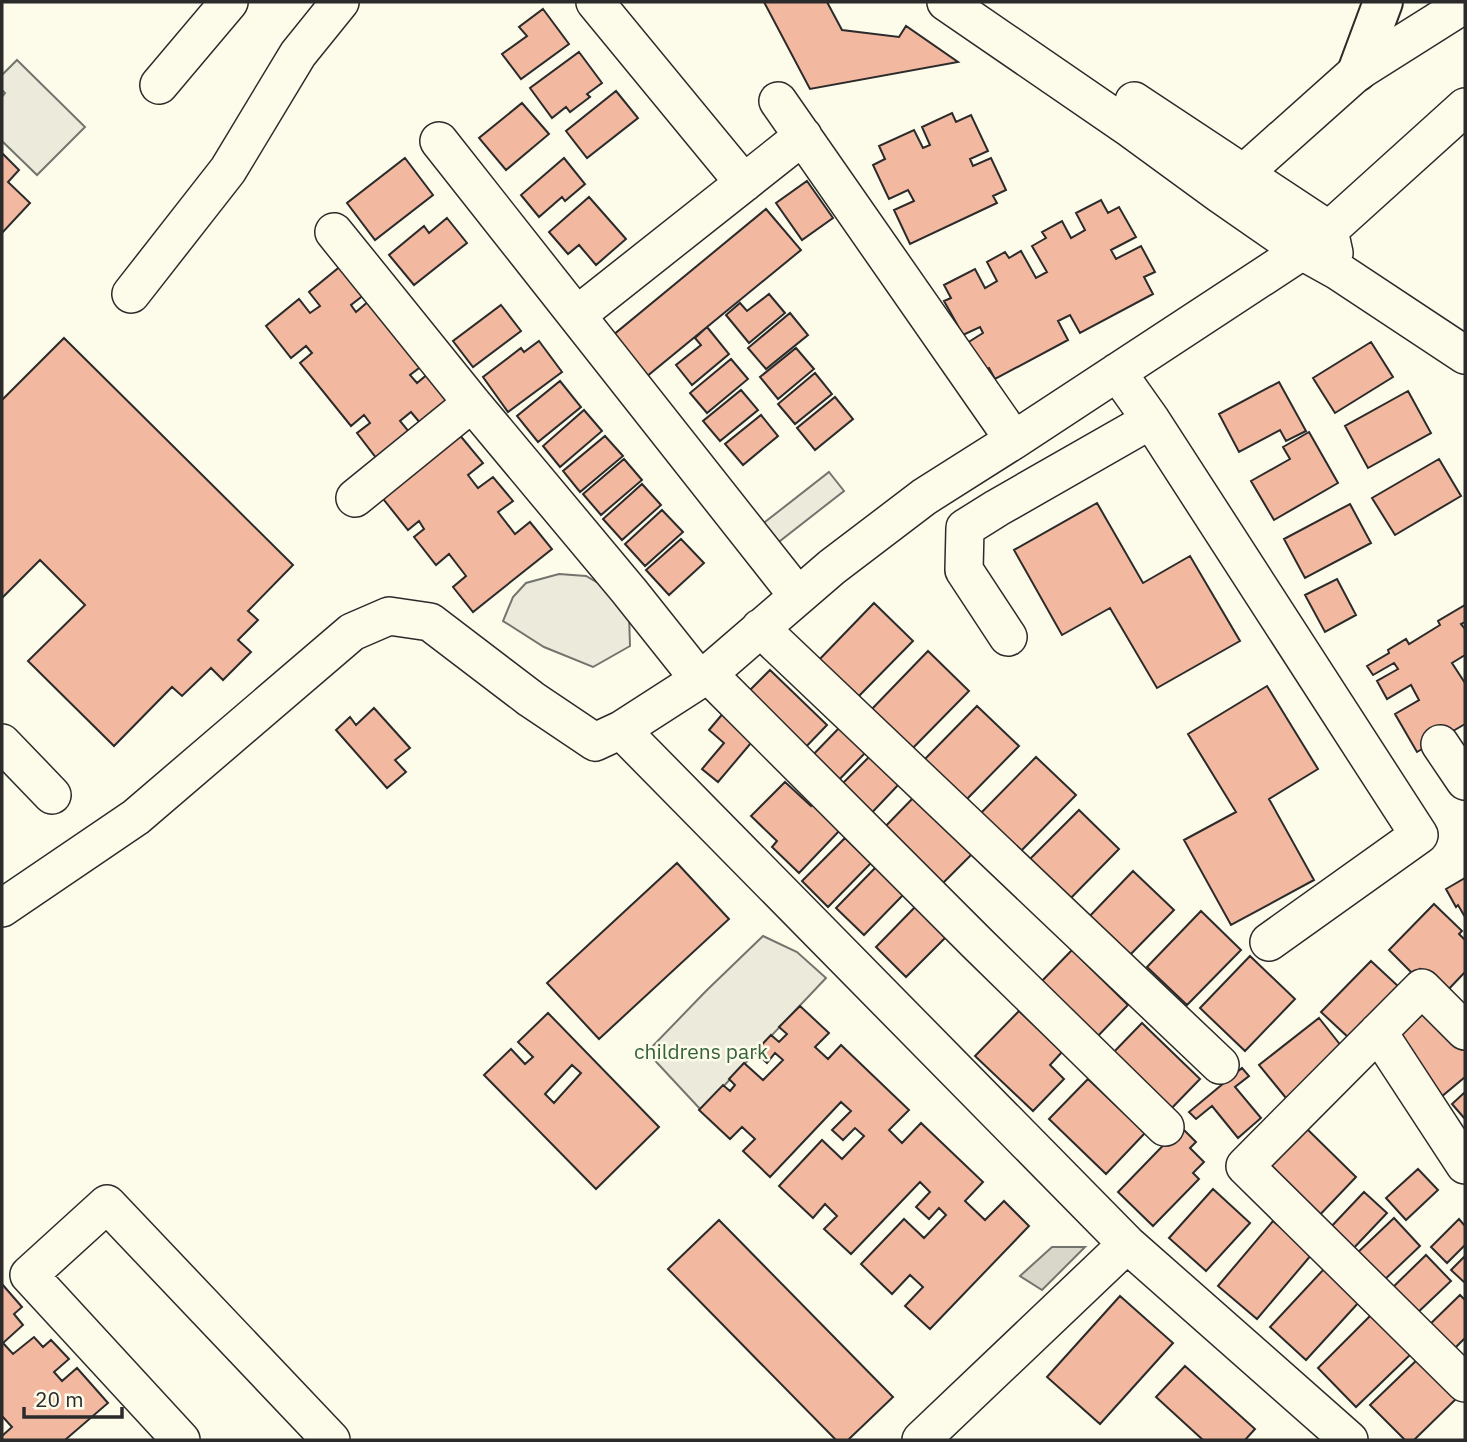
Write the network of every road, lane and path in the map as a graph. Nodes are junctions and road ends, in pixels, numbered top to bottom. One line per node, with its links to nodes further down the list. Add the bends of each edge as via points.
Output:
1 (229, 2): 9 (street)
2 (340, 2): 18 (street, via 298,54 228,170)
3 (595, 2): 14 (street)
4 (946, 2): 15 (street, via 1131,129)
5 (988, 2): 15 (street)
6 (1383, 2): 8 (main road)
7 (1465, 4): 8 (street)
8 (1357, 72): 15 (street)
9 (159, 85)
10 (778, 101): 12 (street)
11 (1465, 107): 17 (street)
12 (803, 136): 14 (street); 24 (street)
13 (439, 141): 19 (street)
14 (744, 183): 19 (street)
15 (1231, 184): 17 (street)
16 (334, 232): 22 (street)
17 (1315, 240): 20 (street, via 1338,271); 21 (street)
18 (131, 294)
19 (577, 315): 26 (street)
20 (1465, 355)
21 (1117, 372): 23 (street); 24 (street)
22 (472, 403): 25 (street); 29 (street)
23 (1151, 421): 28 (street, via 965,527 964,570); 36 (street, via 1419,835)
24 (1014, 440): 26 (street, via 924,496)
25 (355, 498)
26 (798, 596): 27 (street)
27 (760, 628): 29 (street); 39 (street)
28 (1008, 637)
29 (703, 676): 30 (street); 40 (street)
30 (621, 730): 35 (street, via 595,742 430,622 389,616 352,632 136,817); 42 (street)
31 (2, 743): 34 (street)
32 (1440, 744): 33 (street)
33 (1465, 781)
34 (52, 795)
35 (2, 908)
36 (1269, 942)
37 (1465, 1031): 38 (street, via 1422,988)
38 (1378, 1032): 41 (street); 43 (street, via 1245,1166)
39 (1220, 1065)
40 (1165, 1127)
41 (1465, 1165)
42 (1127, 1244): 46 (street); 47 (street)
43 (1465, 1383)
44 (181, 1440): 45 (street, via 29,1275 107,1204)
45 (331, 1440)
46 (922, 1440)
47 (1349, 1440)

